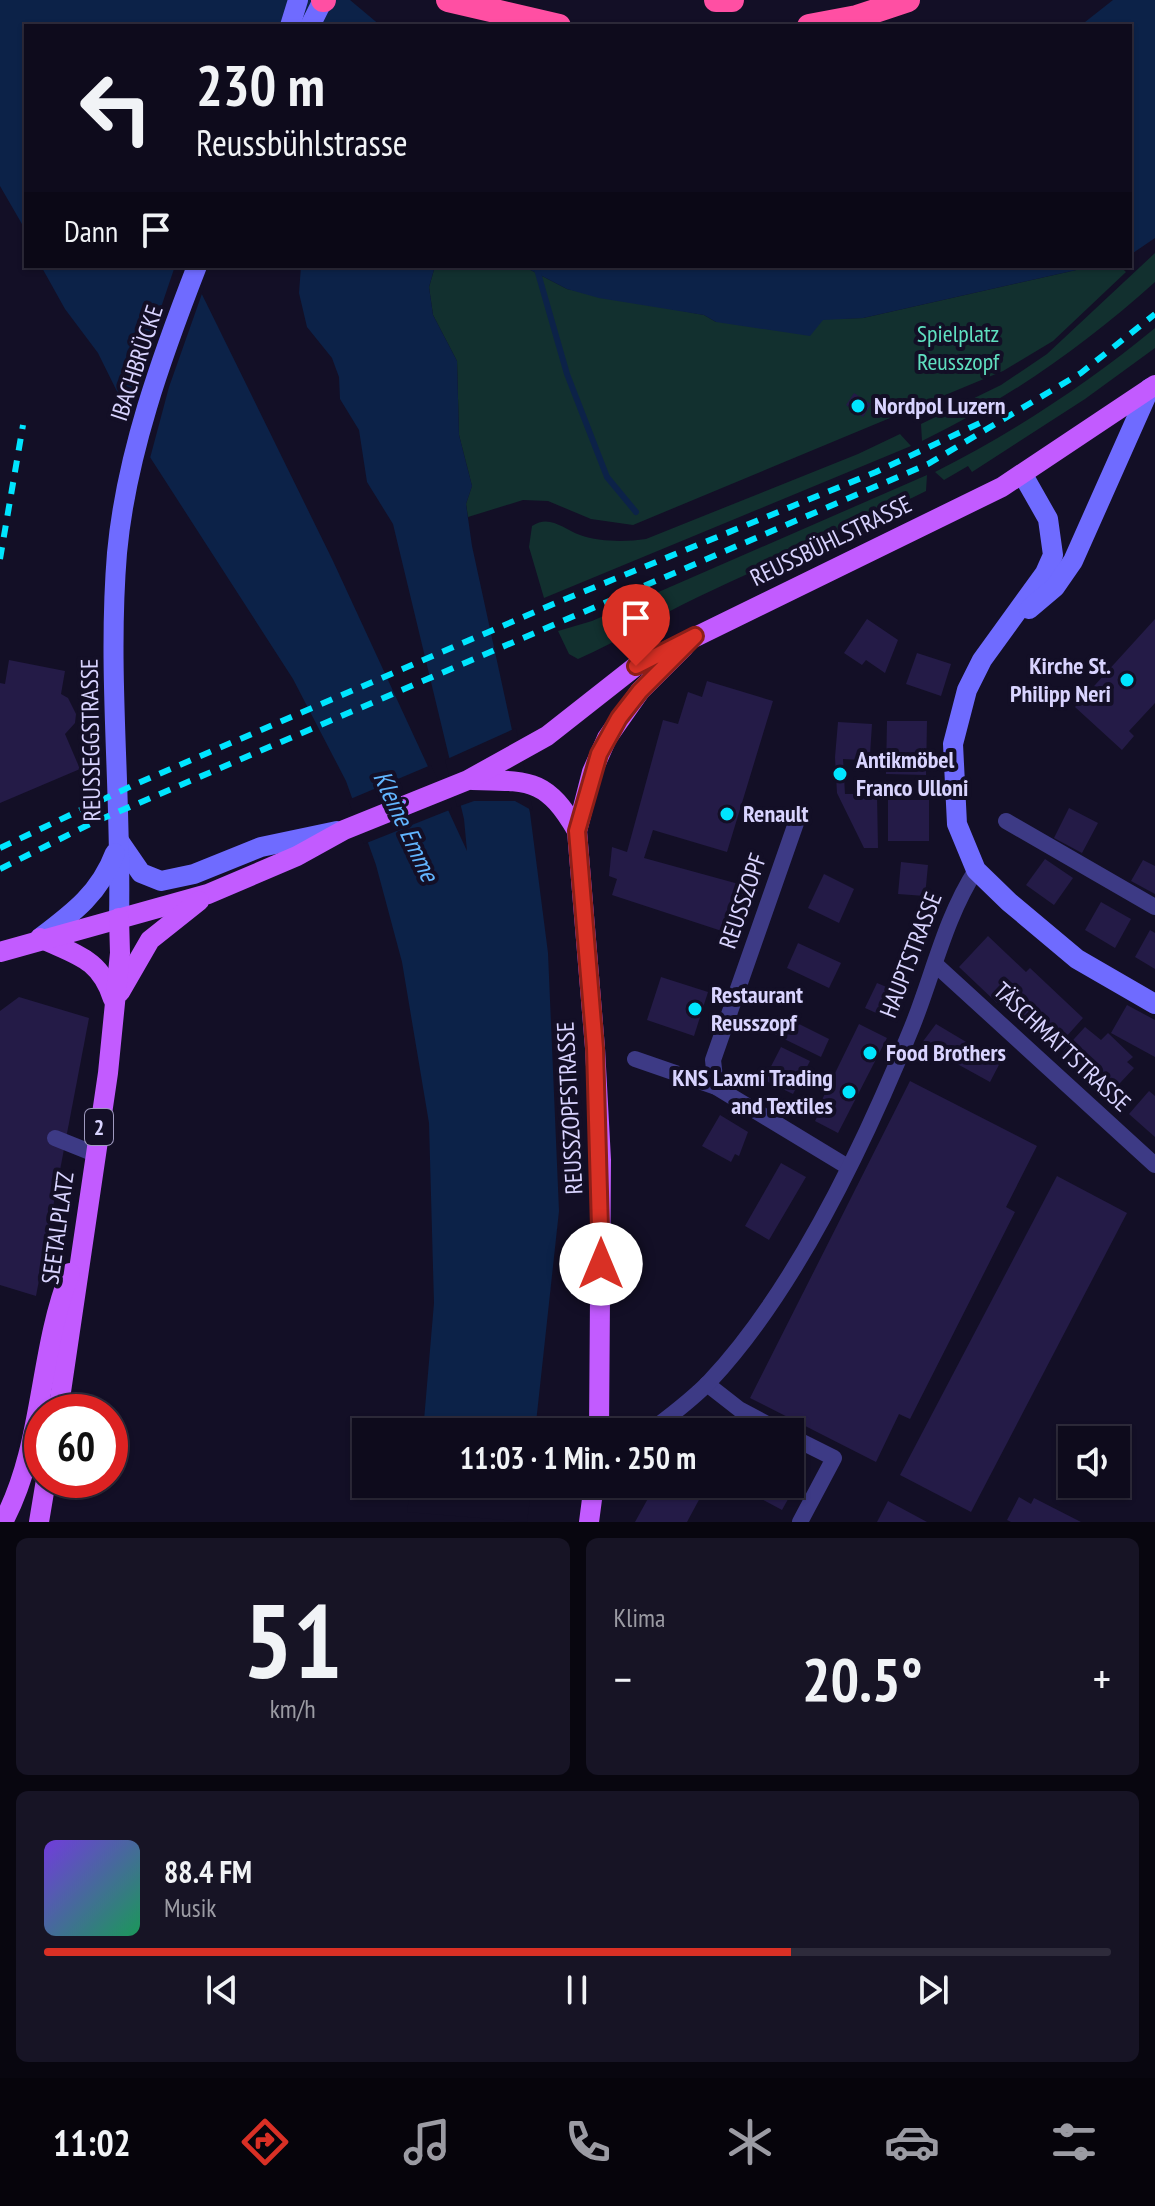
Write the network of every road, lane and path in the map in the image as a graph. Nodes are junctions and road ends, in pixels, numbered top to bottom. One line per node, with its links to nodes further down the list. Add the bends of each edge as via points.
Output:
1 (323, 0): 8 (main road)
2 (448, 0): 9 (highway)
3 (716, 0): 4 (highway)
4 (732, 0)
5 (908, 0): 10 (highway)
6 (298, 2): 7 (main road)
7 (291, 24)
8 (311, 24)
9 (548, 24)
10 (820, 24)
11 (196, 268): 14 (main road, IBACHBRÜCKE, via 149,405)
12 (1152, 386): 13 (main road, REUSSBÜHLSTRASSE); 15 (main road, via 1073,561 1055,587)
13 (1023, 475): 15 (main road, via 1048,519 1053,555); 16 (main road, REUSSBÜHLSTRASSE)
14 (131, 477): 22 (main road, REUSSEGGSTRASSE, via 117,551 114,610)
15 (1007, 627): 23 (main road, via 972,677 953,744 954,810)
16 (695, 636): 17 (main road, REUSSBÜHLSTRASSE, via 636,666 532,746); 21 (main road, REUSSZOPFSTRASSE, via 619,718 599,754)
17 (468, 780): 20 (main road, REUSSBÜHLSTRASSE); 21 (main road, REUSSZOPFSTRASSE, via 523,781 545,788)
18 (1006, 821): 25 (street)
19 (796, 823): 33 (street, REUSSZOPF, via 713,1060)
20 (344, 830): 22 (main road, via 261,847 161,881 141,873); 24 (main road)
21 (577, 831): 41 (main road, REUSSZOPFSTRASSE, via 601,1160)
22 (119, 841): 26 (main road, REUSSEGGSTRASSE); 27 (main road, via 107,876 95,892)
23 (976, 870): 29 (street, HAUPTSTRASSE, via 951,916); 31 (main road, via 1077,959)
24 (208, 894): 26 (main road); 30 (main road, 2, via 150,940)
25 (1155, 907)
26 (119, 918): 27 (main road); 30 (main road, REUSSEGGSTRASSE)
27 (40, 938): 28 (main road); 30 (main road, via 95,964)
28 (0, 952)
29 (936, 965): 36 (street, TÄSCHMATTSTRASSE); 37 (street, HAUPTSTRASSE)
30 (114, 1003): 35 (main road, SEETALPLATZ / 2)
31 (1155, 1004)
32 (635, 1059): 33 (street)
33 (716, 1087): 37 (street)
34 (55, 1138): 35 (street)
35 (95, 1154): 38 (main road, SEETALPLATZ / 2)
36 (1155, 1165)
37 (848, 1167): 39 (street, HAUPTSTRASSE, via 782,1288)
38 (79, 1251): 40 (main road, SEETALPLATZ); 47 (main road, 2, via 54,1312 26,1458)
39 (707, 1384): 42 (street, HAUPTSTRASSE); 43 (street)
40 (60, 1394)
41 (599, 1418)
42 (666, 1418)
43 (753, 1418)
44 (804, 1443): 50 (street, via 834,1458)
45 (43, 1498): 48 (main road)
46 (592, 1498): 49 (main road)
47 (3, 1522)
48 (39, 1522)
49 (589, 1522)
50 (800, 1522)

